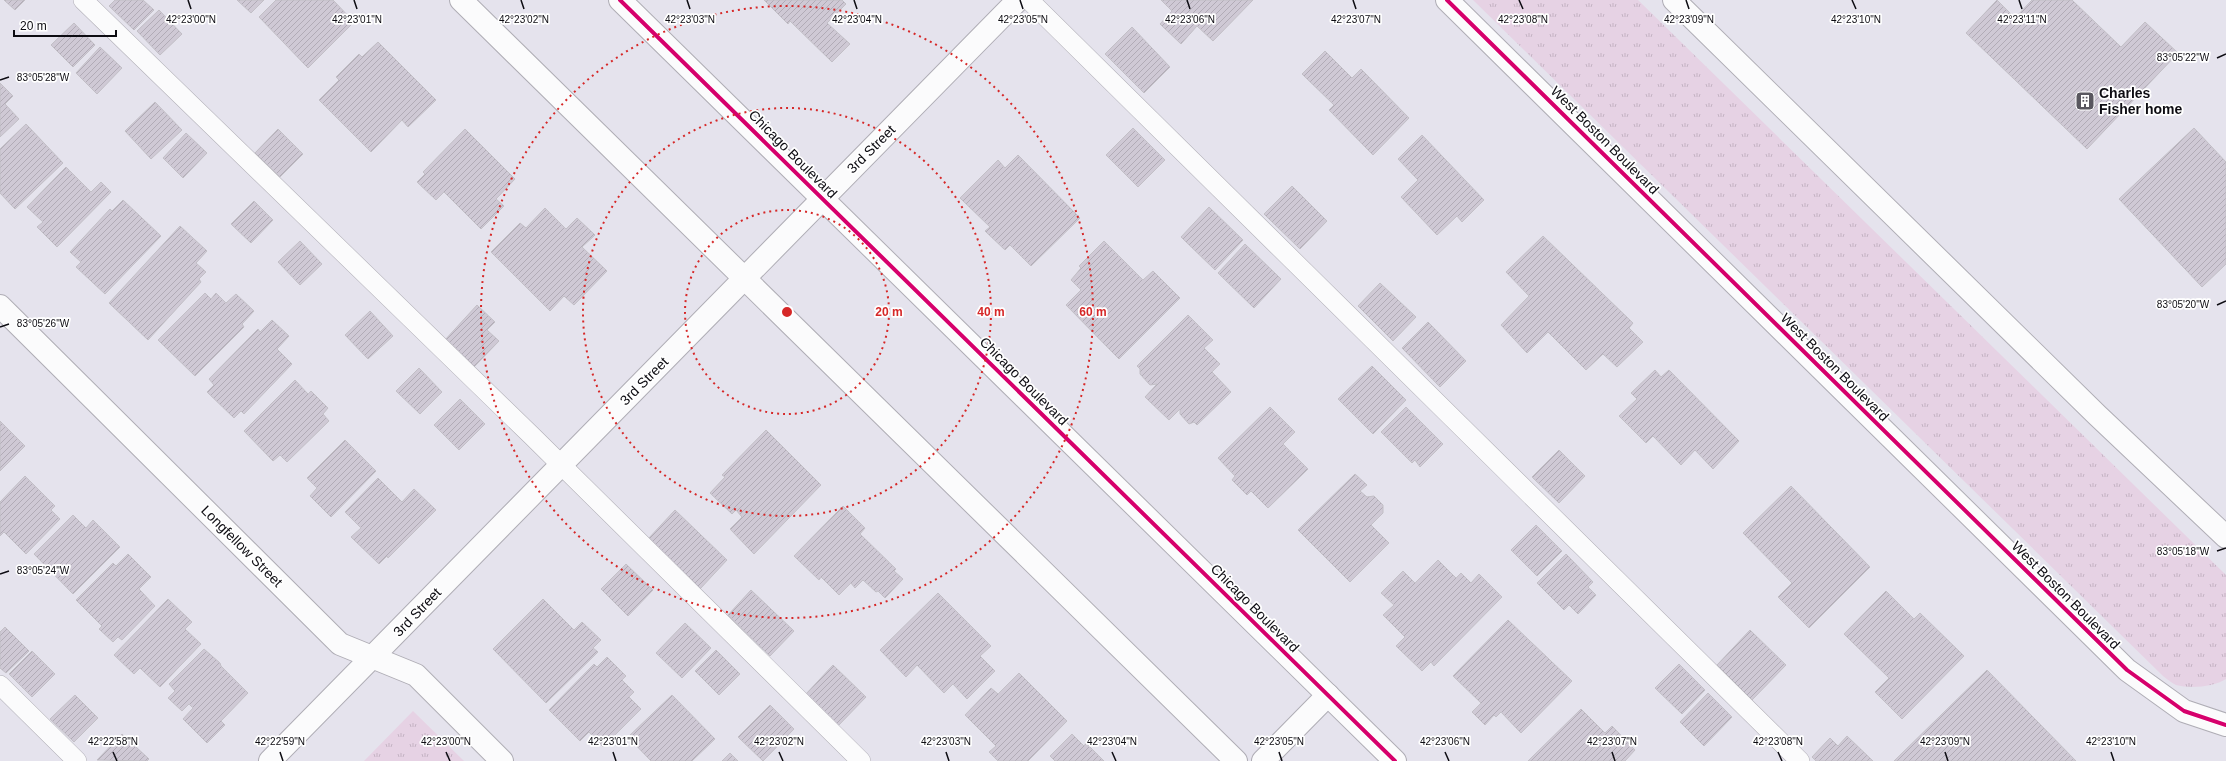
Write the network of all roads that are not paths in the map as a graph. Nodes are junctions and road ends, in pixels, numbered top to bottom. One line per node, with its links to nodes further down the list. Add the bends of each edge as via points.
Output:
1 (83, 0): 11 (lane)
2 (461, 0): 9 (street)
3 (620, 0): 8 (street, Chicago Boulevard)
4 (1018, 0): 8 (street, 3rd Street)
5 (1029, 0): 24 (lane)
6 (1447, 0): 16 (street, West Boston Boulevard, via 2127,670 2184,711)
7 (1674, 0): 12 (street)
8 (822, 198): 9 (street, 3rd Street); 15 (street, Chicago Boulevard)
9 (745, 278): 11 (street, 3rd Street); 21 (street)
10 (0, 306): 13 (street, Longfellow Street, via 340,644)
11 (561, 464): 13 (street, 3rd Street); 20 (lane)
12 (2226, 537)
13 (375, 657): 18 (street, 3rd Street); 19 (street, Longfellow Street, via 416,675)
14 (0, 685): 17 (lane)
15 (1328, 695): 22 (street); 23 (street, Chicago Boulevard)
16 (2226, 724)
17 (77, 761)
18 (270, 761)
19 (502, 761)
20 (861, 761)
21 (1236, 761)
22 (1263, 761)
23 (1395, 761)
24 (1800, 761)

